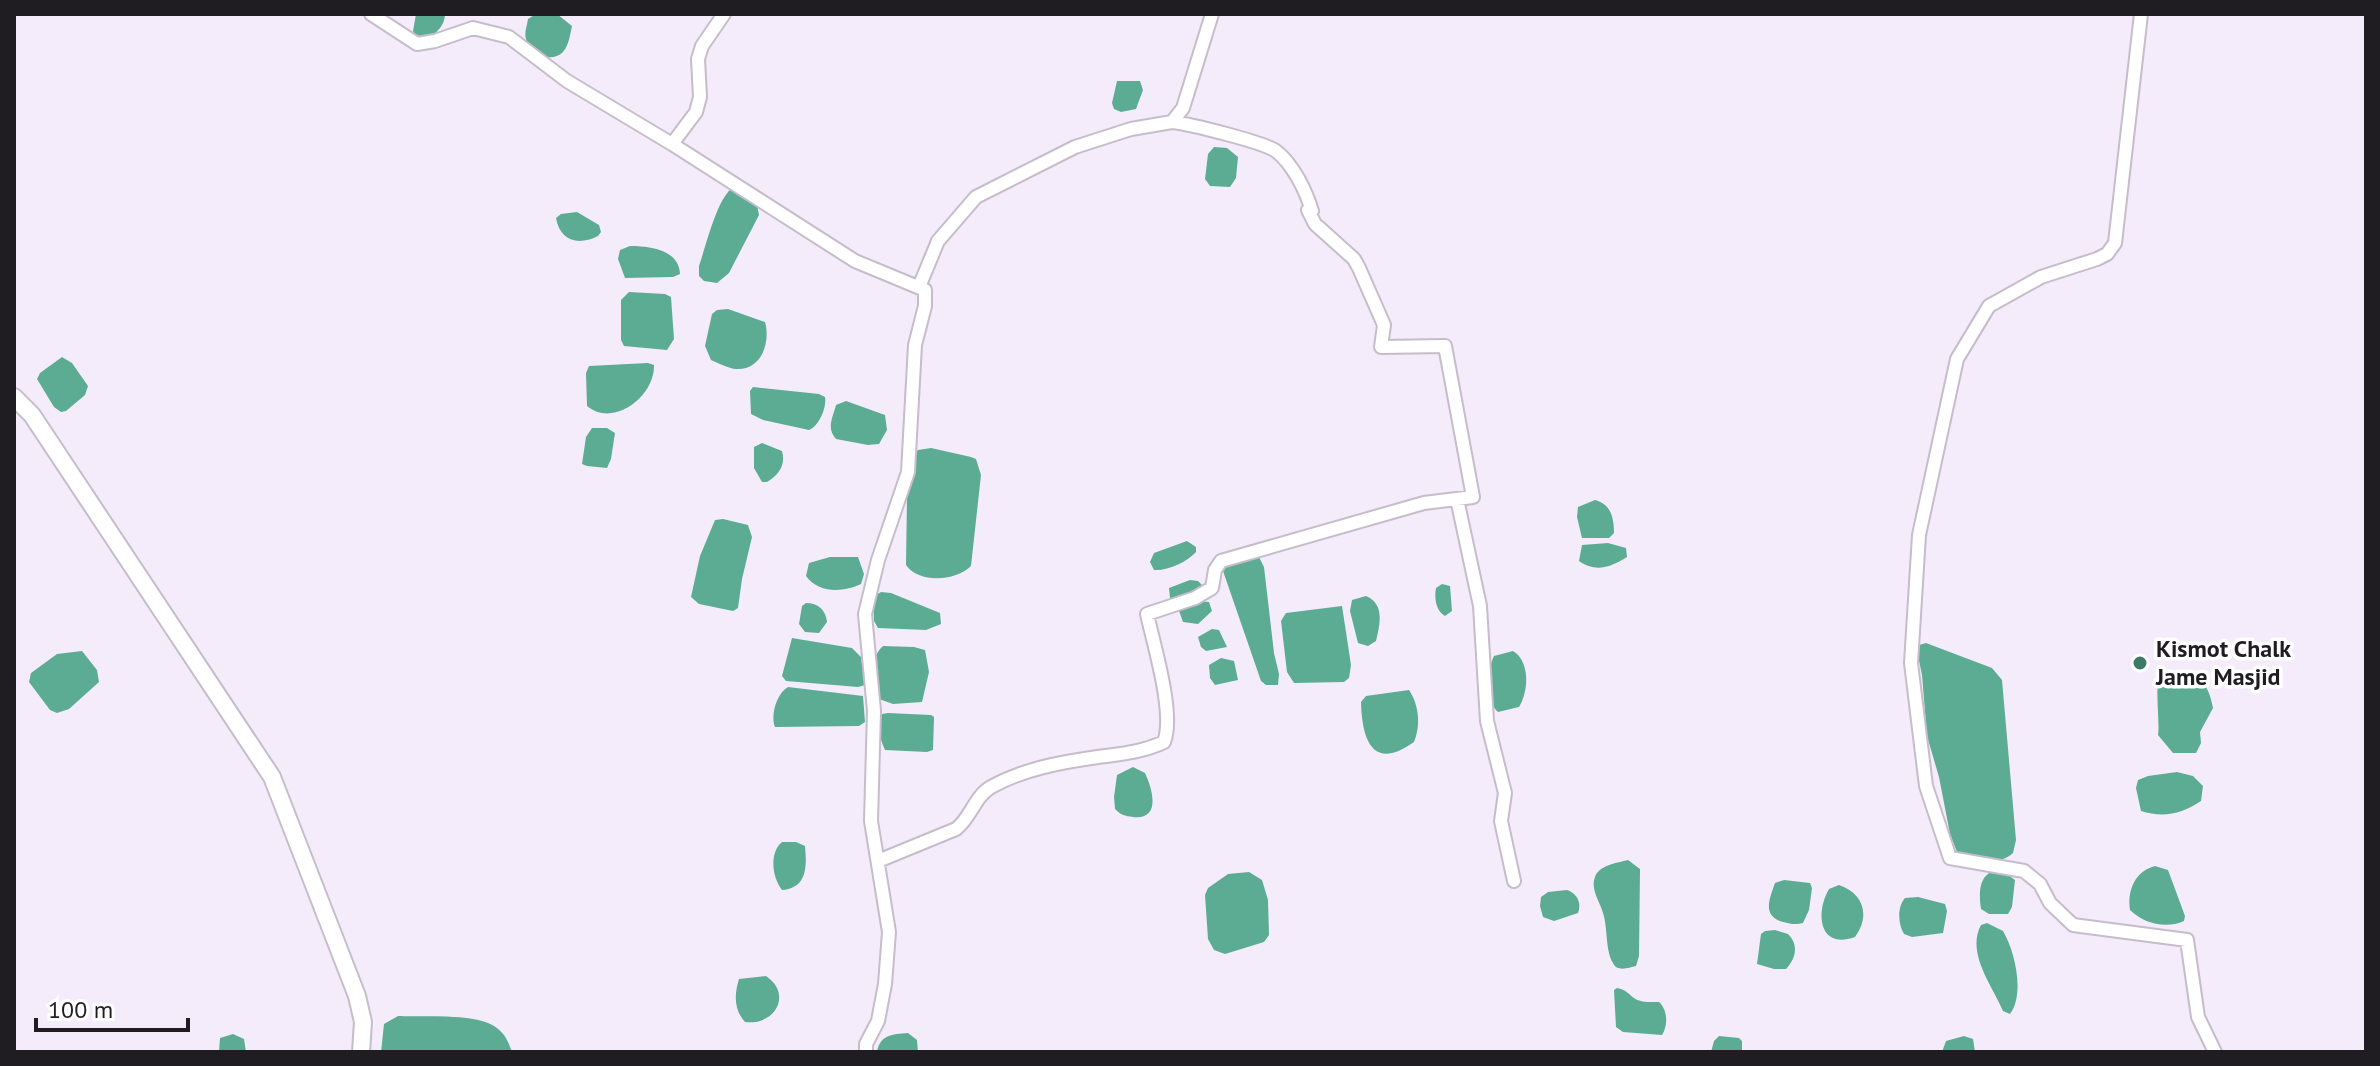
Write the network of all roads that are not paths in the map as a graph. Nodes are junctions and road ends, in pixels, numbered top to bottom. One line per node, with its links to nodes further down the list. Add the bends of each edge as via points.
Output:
1 (371, 14): 6 (street, via 417,44 473,28 509,37 567,81)
2 (724, 14): 6 (street, via 698,59 696,112)
3 (1212, 14): 5 (street, via 1183,108)
4 (2141, 14): 14 (street, via 2115,243 2097,259 2041,277 1989,306 1957,359 1919,535 1911,663 1926,786 1950,858 2024,871 2073,925 2187,940 2198,1017)
5 (1172, 122): 7 (street, via 1075,147 976,197 938,241); 9 (street, via 1275,151 1298,178 1315,224 1359,268 1384,325 1381,347 1445,346 1473,497)
6 (672, 144): 7 (street, via 855,261)
7 (919, 287): 10 (street, via 925,290 925,306 915,345 908,472 865,614 874,711 871,821)
8 (14, 397): 12 (main road, via 32,415 272,777 357,996 363,1022)
9 (1457, 499): 10 (street, via 1424,503 1221,561 1212,588 1147,614 1169,729 1164,742 1148,750 1073,761 1015,777 988,789 956,829); 11 (street, via 1480,606 1487,721 1505,793 1501,821)
10 (878, 861): 13 (street, via 889,932 878,1021)
11 (1514, 881)
12 (361, 1052)
13 (866, 1052)
14 (2215, 1052)

